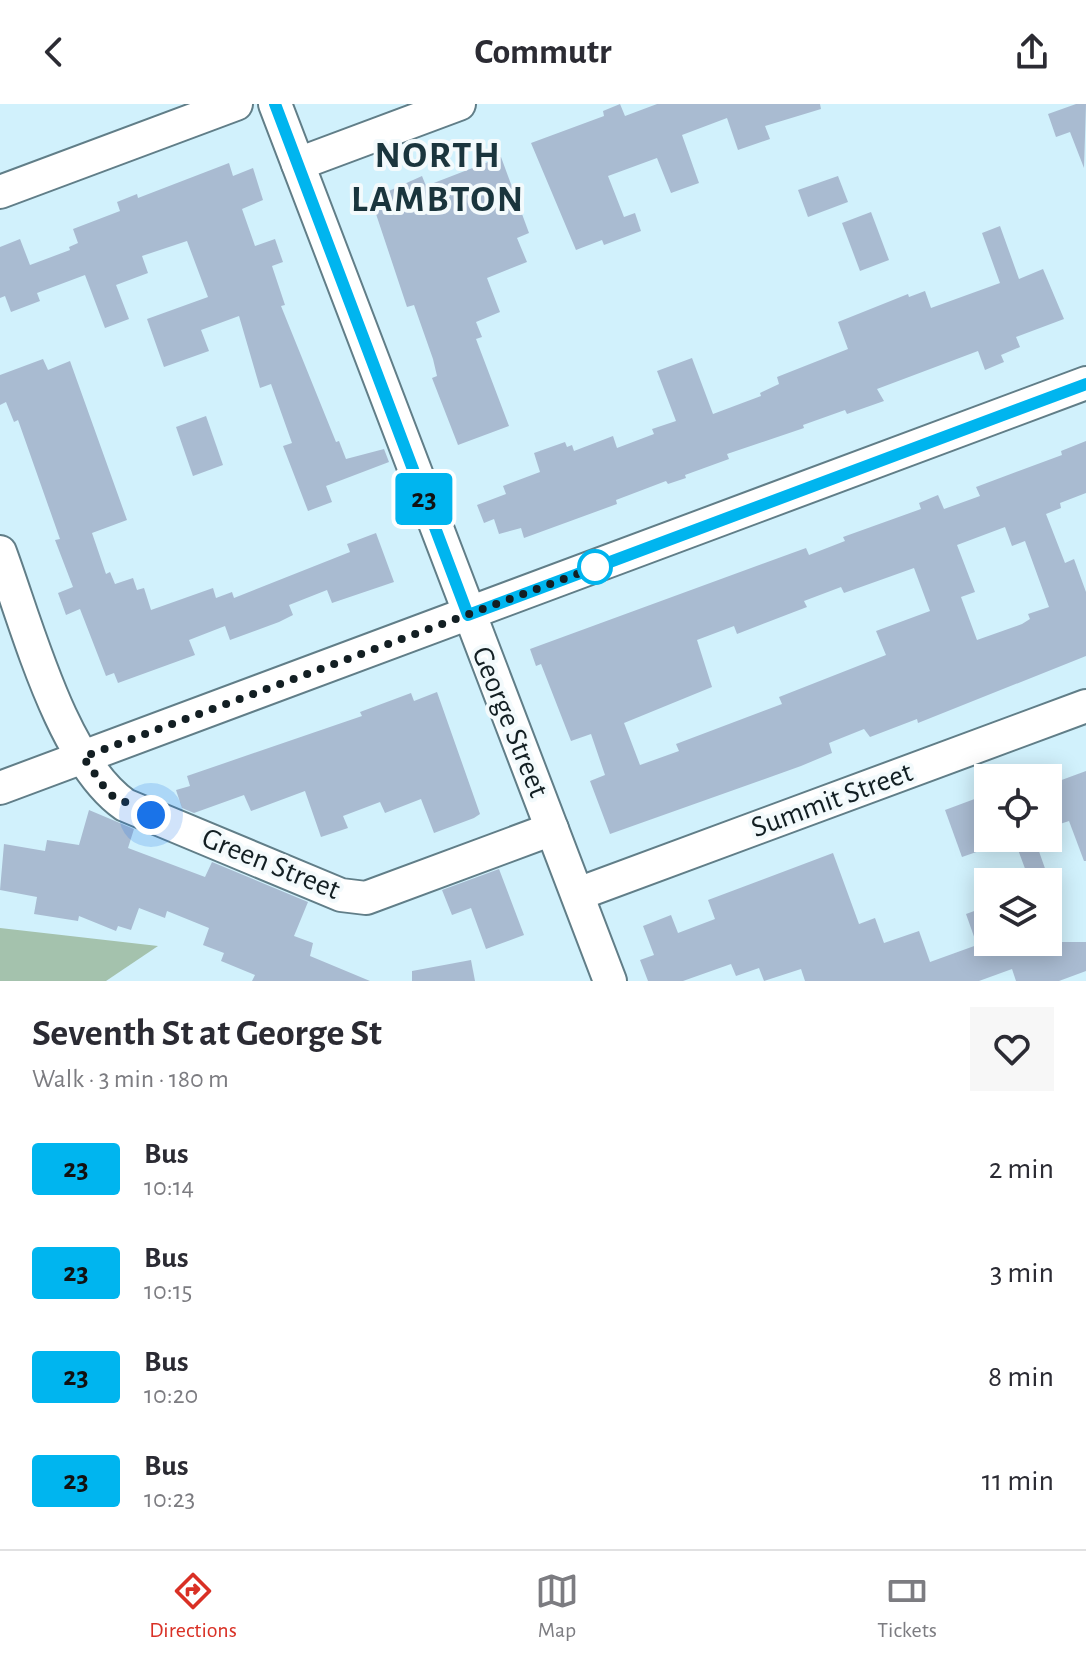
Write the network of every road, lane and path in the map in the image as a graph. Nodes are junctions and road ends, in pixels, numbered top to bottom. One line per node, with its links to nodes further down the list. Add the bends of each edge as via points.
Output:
1 (236, 104): 5 (street)
2 (275, 104): 4 (street, George Street)
3 (459, 104): 4 (street)
4 (298, 164): 8 (street, George Street)
5 (0, 192)
6 (1086, 383): 8 (street)
7 (0, 552): 10 (street, Green Street, via 70,740)
8 (468, 615): 10 (street); 12 (street, George Street)
9 (1086, 706): 13 (street, Summit Street)
10 (83, 757): 11 (street); 12 (street, Green Street, via 100,784 125,805 341,895 378,896)
11 (0, 788)
12 (552, 829): 13 (street, George Street)
13 (578, 894): 14 (street, George Street)
14 (610, 981)

